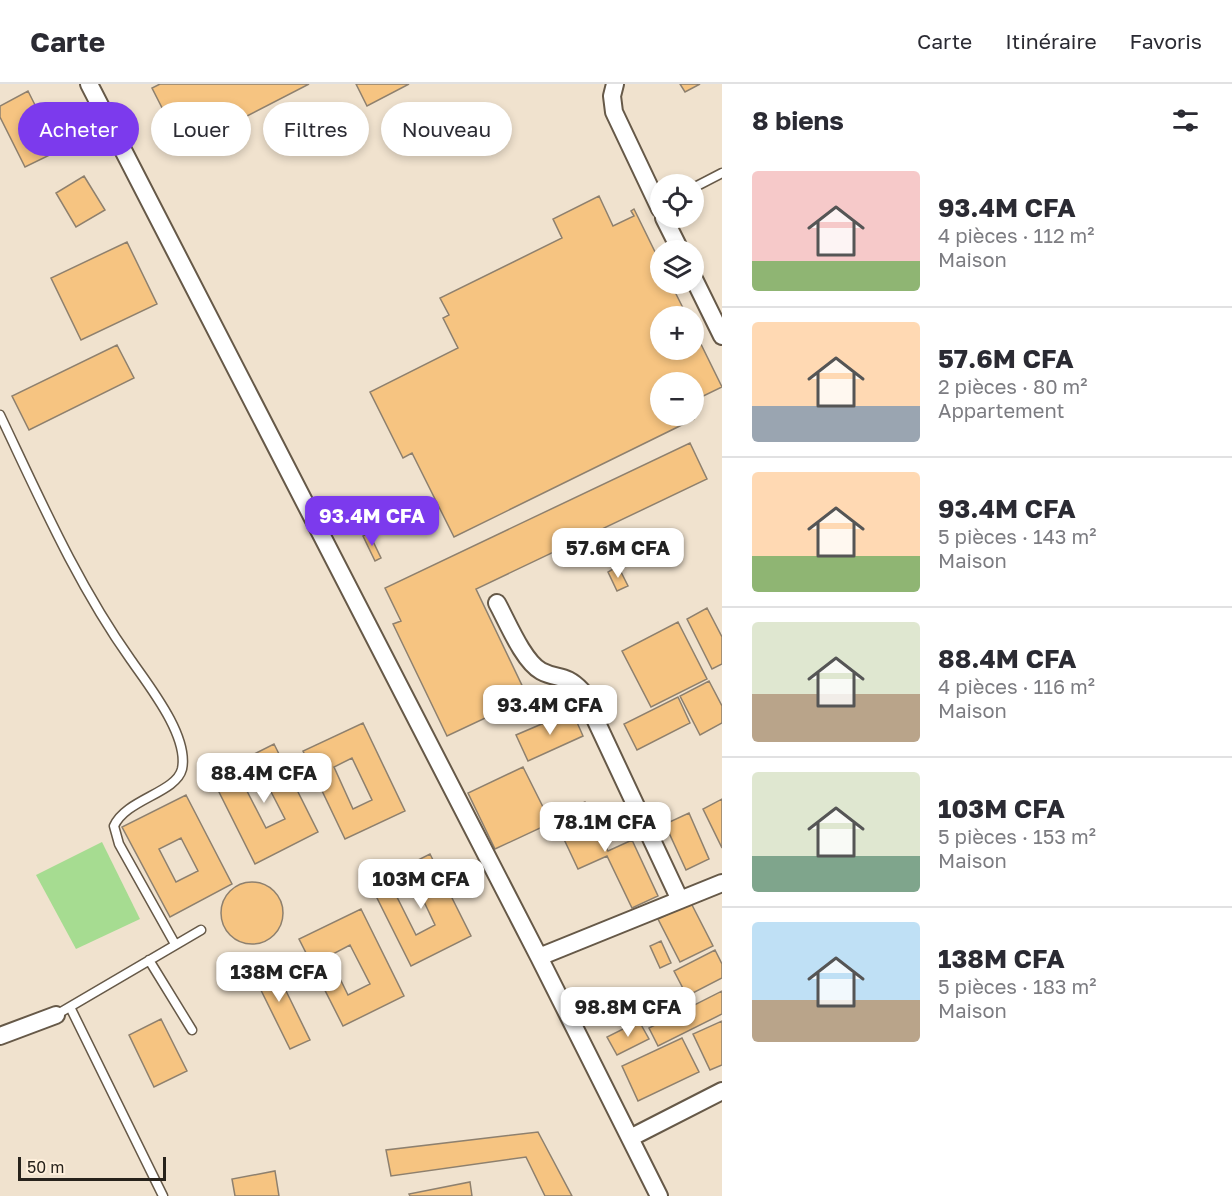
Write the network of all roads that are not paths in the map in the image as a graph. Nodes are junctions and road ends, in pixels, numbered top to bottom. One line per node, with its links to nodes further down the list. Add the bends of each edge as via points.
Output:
1 (88, 84): 14 (street)
2 (615, 84): 5 (street, via 614,112)
3 (722, 173): 4 (lane)
4 (704, 182)
5 (650, 187)
6 (702, 294): 7 (street)
7 (721, 332)
8 (0, 415): 13 (lane, via 96,609 152,689 176,732 183,757 181,772 171,784 127,809 114,826 119,844)
9 (497, 603): 11 (street, via 528,660 541,671 573,681 582,691)
10 (722, 883): 11 (street)
11 (680, 900): 14 (street)
12 (201, 930): 13 (lane)
13 (176, 944): 15 (lane)
14 (539, 957): 20 (street)
15 (149, 960): 16 (lane); 17 (lane)
16 (63, 1011): 18 (street); 21 (lane)
17 (192, 1030)
18 (0, 1036)
19 (722, 1091): 20 (street)
20 (630, 1138): 22 (street)
21 (163, 1196)
22 (659, 1196)

